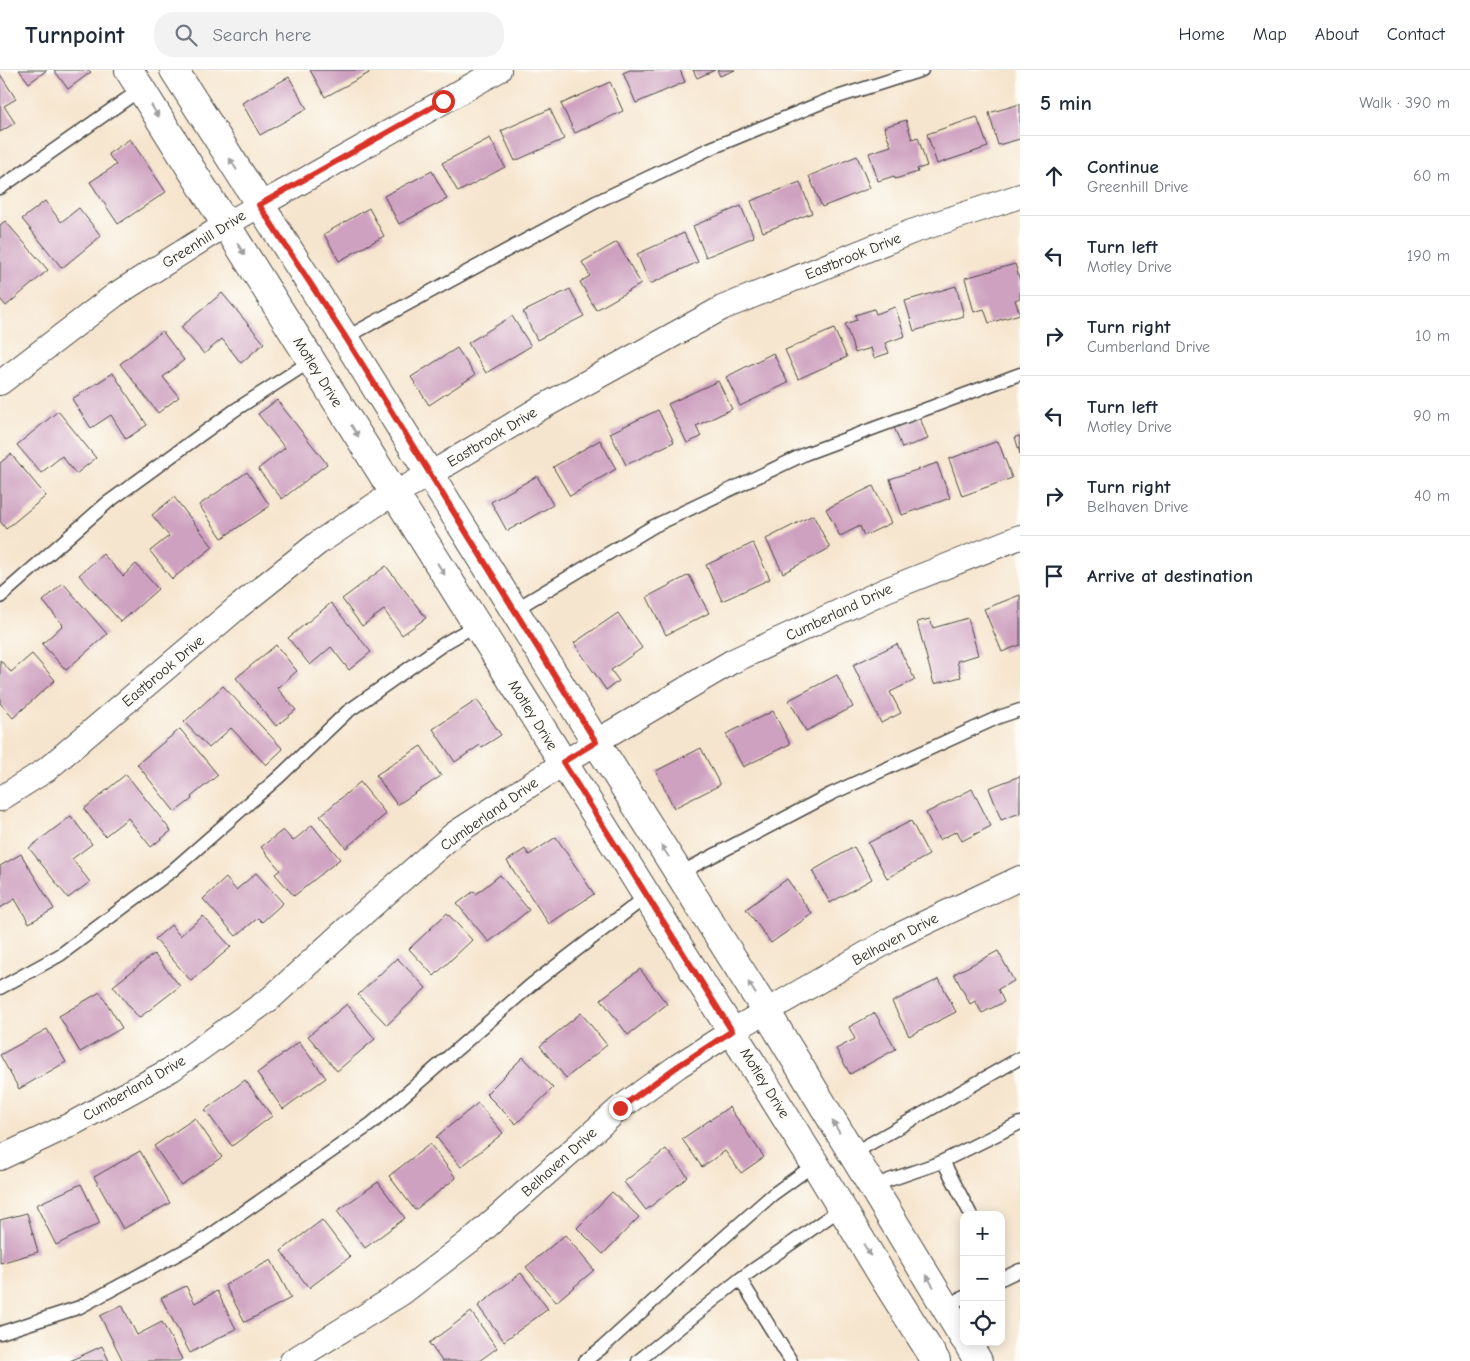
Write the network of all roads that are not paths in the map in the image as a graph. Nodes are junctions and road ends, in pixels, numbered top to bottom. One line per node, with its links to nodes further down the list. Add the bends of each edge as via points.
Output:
1 (174, 70): 7 (main road, one-way to 1)
2 (499, 70): 7 (street, Greenhill Drive)
3 (922, 70): 9 (lane, via 828,100 709,149 594,202)
4 (135, 80): 5 (lane); 8 (main road, Motley Drive, one-way to 8)
5 (0, 188)
6 (1020, 196): 13 (street, Eastbrook Drive, via 911,232 722,308)
7 (259, 205): 8 (street, Greenhill Drive); 9 (main road)
8 (225, 224): 10 (main road, Motley Drive, one-way to 10); 12 (street, Greenhill Drive, via 114,295)
9 (346, 338): 13 (main road)
10 (311, 362): 14 (main road, Motley Drive, one-way to 14); 16 (lane, via 235,410 107,503)
11 (1020, 374): 17 (lane, via 805,454 654,526)
12 (0, 383)
13 (429, 474): 14 (street, Eastbrook Drive); 17 (main road)
14 (394, 494): 18 (main road, Motley Drive, one-way to 18); 22 (street, Eastbrook Drive, via 318,543 46,770)
15 (1020, 537): 20 (street, Cumberland Drive, via 886,590 733,661)
16 (0, 597)
17 (514, 610): 20 (main road)
18 (476, 624): 21 (main road, Motley Drive); 26 (lane, via 347,712 173,870 60,954)
19 (1020, 710): 23 (lane, via 832,794)
20 (596, 742): 21 (street, Cumberland Drive); 23 (main road, one-way to 20)
21 (563, 762): 25 (main road, Motley Drive); 32 (street, Cumberland Drive, via 454,834 271,998 172,1069 70,1125)
22 (0, 799)
23 (680, 873): 27 (main road, one-way to 23)
24 (1020, 878): 27 (street, Belhaven Drive, via 897,936)
25 (646, 896): 28 (main road, Motley Drive); 43 (lane, via 531,985 371,1124 202,1241 80,1307)
26 (0, 988)
27 (766, 1011): 28 (street, Belhaven Drive); 31 (main road, one-way to 27)
28 (732, 1031): 34 (main road, Motley Drive); 45 (street, Belhaven Drive, via 620,1108 476,1237 402,1293)
29 (1020, 1058): 31 (lane)
30 (1020, 1122): 33 (lane)
31 (852, 1154): 35 (main road)
32 (0, 1158)
33 (943, 1162): 35 (lane); 37 (lane)
34 (816, 1164): 36 (main road, Motley Drive); 46 (lane, via 772,1195)
35 (872, 1186): 36 (main road); 41 (main road, one-way to 35)
36 (842, 1208): 40 (lane); 49 (main road, Motley Drive, one-way to 49)
37 (969, 1211)
38 (1020, 1270): 39 (lane)
39 (1005, 1275)
40 (740, 1279): 47 (lane); 48 (lane)
41 (954, 1302): 42 (main road)
42 (960, 1324)
43 (0, 1333)
44 (969, 1346): 50 (main road)
45 (292, 1361)
46 (585, 1361)
47 (638, 1361)
48 (791, 1361)
49 (936, 1361)
50 (978, 1361)

